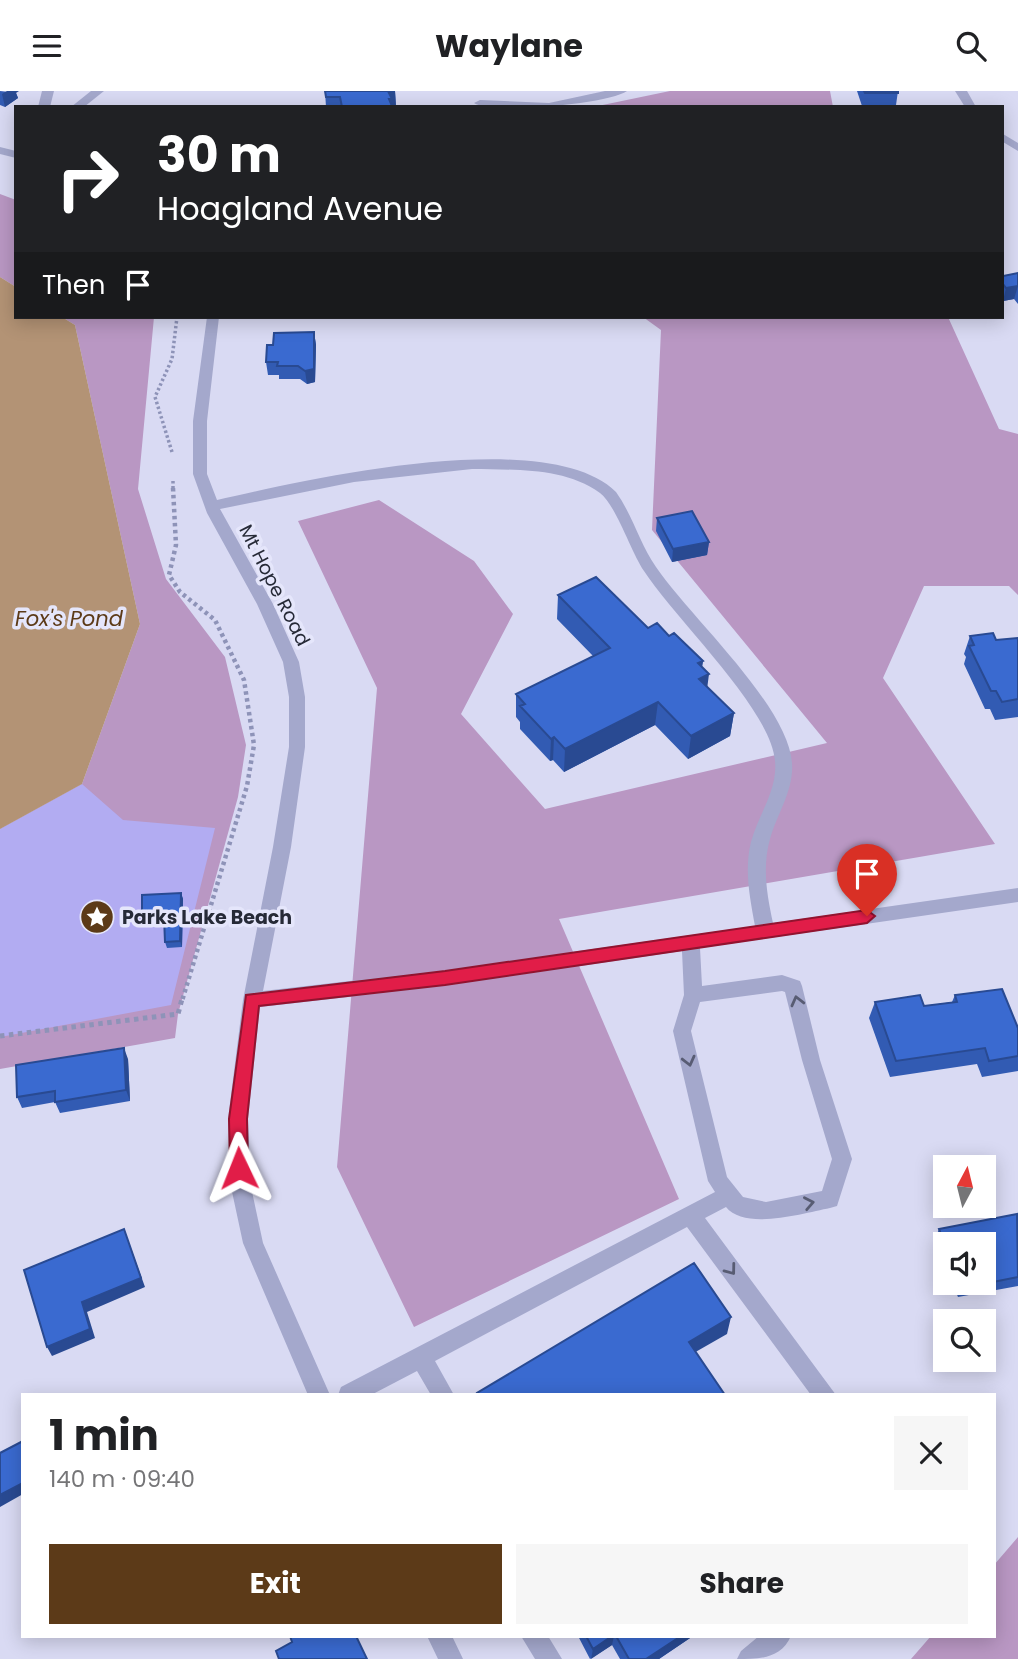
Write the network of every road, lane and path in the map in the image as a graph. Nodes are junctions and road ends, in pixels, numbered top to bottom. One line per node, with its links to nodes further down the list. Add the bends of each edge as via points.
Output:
1 (98, 91): 4 (street)
2 (621, 91): 6 (street)
3 (480, 103): 5 (street)
4 (79, 105)
5 (526, 105)
6 (554, 105)
7 (177, 319): 9 (path, via 177,345 169,374 155,397)
8 (213, 319): 11 (street, Mt Hope Road, via 200,421 200,474)
9 (173, 462)
10 (173, 474): 17 (path, via 176,545 169,575 180,592 215,621 244,680 254,745 247,786 194,968 178,1014)
11 (211, 506): 13 (street, via 360,474 488,465 539,468 604,489 660,585 743,686 782,752 782,782 757,862); 16 (street, Mt Hope Road, via 265,604 291,662 297,697 297,747)
12 (1018, 895): 13 (street)
13 (765, 931): 14 (street)
14 (691, 942): 15 (street); 16 (street)
15 (692, 995): 18 (street, one-way to 18, via 682,1031 718,1181); 18 (street, one-way to 15, via 737,1205 766,1211 830,1199 842,1159 793,986 782,983)
16 (252, 1000): 21 (street, Mt Hope Road, via 238,1119 241,1187 253,1243)
17 (0, 1036)
18 (729, 1195): 19 (street)
19 (690, 1215): 20 (street); 24 (street, one-way to 24)
20 (421, 1357): 22 (street); 23 (street)
21 (318, 1393)
22 (353, 1393)
23 (442, 1393)
24 (824, 1393)
25 (440, 1638): 28 (street)
26 (534, 1638): 29 (street)
27 (776, 1638): 30 (street)
28 (451, 1659)
29 (550, 1659)
30 (749, 1659)

